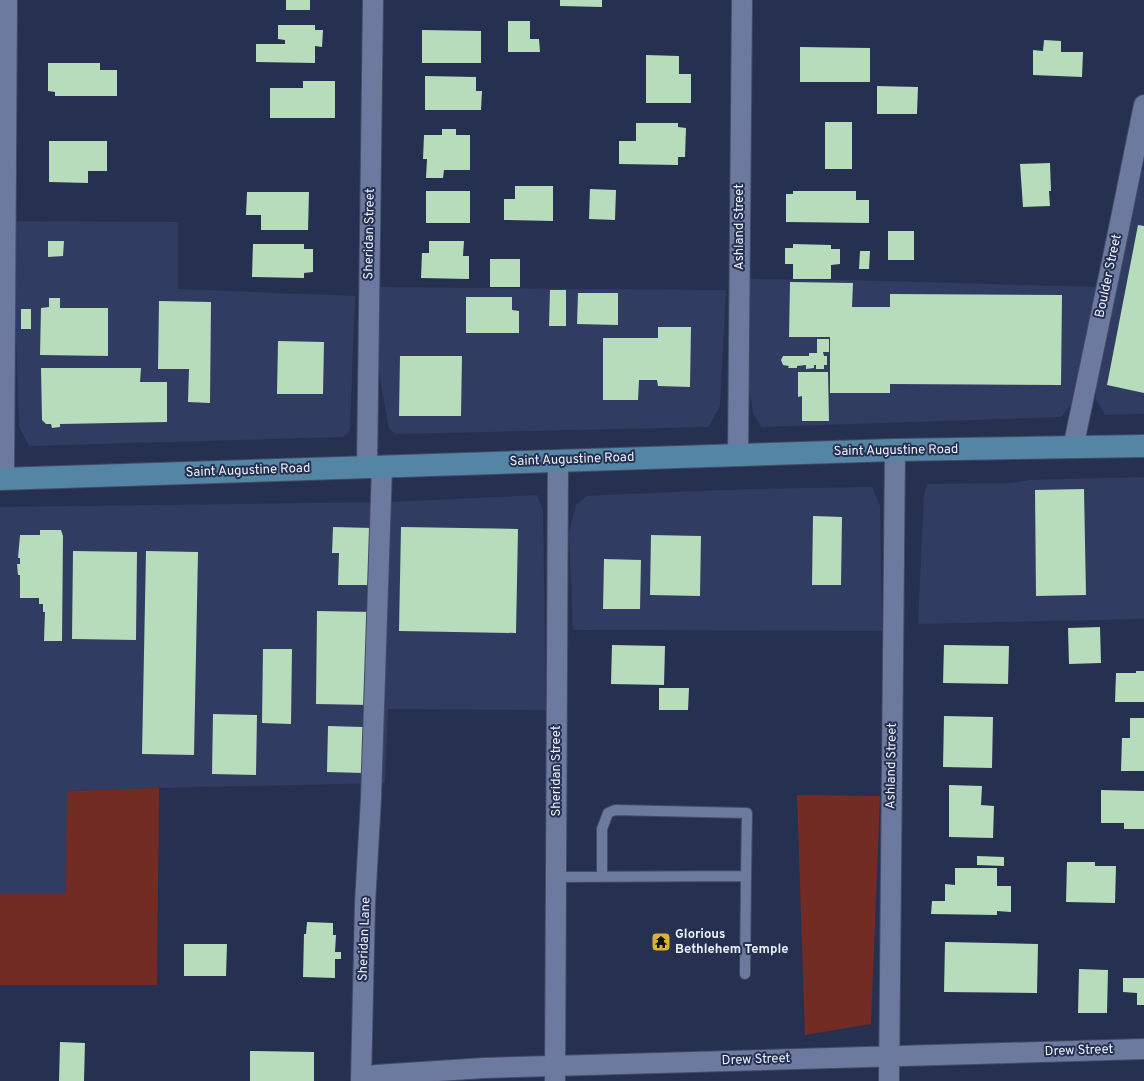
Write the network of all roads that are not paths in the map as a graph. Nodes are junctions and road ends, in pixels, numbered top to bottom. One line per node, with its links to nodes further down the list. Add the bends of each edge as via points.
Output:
1 (7, 0): 11 (street)
2 (374, 0): 10 (street, Sheridan Street)
3 (742, 0): 8 (street, Ashland Street)
4 (1144, 105): 6 (street, Boulder Street)
5 (1144, 446): 6 (main road, Saint Augustine Road)
6 (1073, 448): 7 (main road, Saint Augustine Road)
7 (895, 450): 8 (main road, Saint Augustine Road); 18 (street, Ashland Street)
8 (738, 455): 9 (main road, Saint Augustine Road)
9 (558, 460): 10 (main road, Saint Augustine Road); 14 (street, Sheridan Street)
10 (375, 468): 11 (main road, Saint Augustine Road); 12 (street, Sheridan Street)
11 (2, 479)
12 (371, 798): 20 (street, Sheridan Lane, via 365,904)
13 (746, 876): 15 (lane); 15 (lane, via 747,813 615,810 608,813 602,829); 16 (lane)
14 (556, 877): 15 (lane); 19 (street, Sheridan Street)
15 (602, 877)
16 (745, 974)
17 (1144, 1049): 18 (street, Drew Street)
18 (889, 1057): 19 (street, Drew Street); 22 (street, Ashland Street)
19 (555, 1073): 21 (street, Drew Street, via 484,1068 376,1075)
20 (361, 1081)
21 (370, 1081)
22 (889, 1081)

